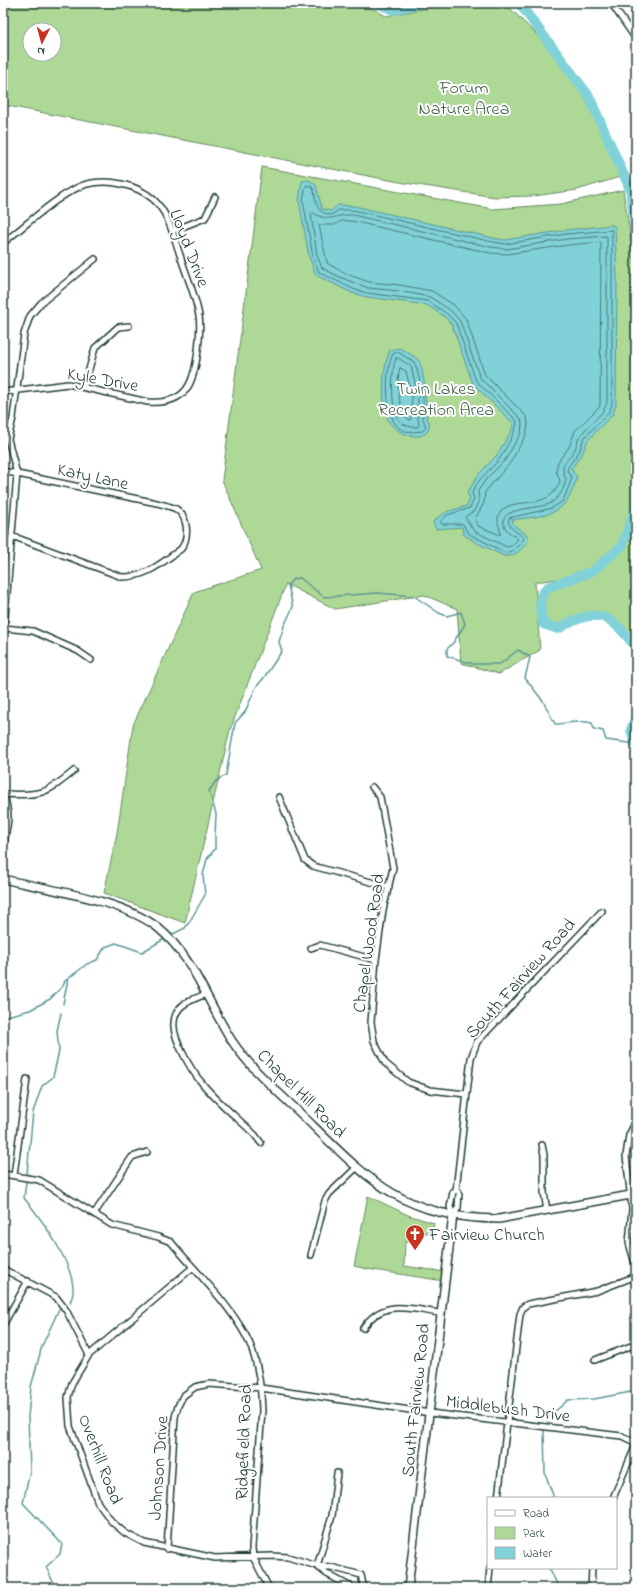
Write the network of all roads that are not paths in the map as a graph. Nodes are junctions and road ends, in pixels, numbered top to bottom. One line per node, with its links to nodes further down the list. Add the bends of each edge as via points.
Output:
1 (611, 3): 2 (street)
2 (636, 39)
3 (215, 197): 4 (street, via 205,218)
4 (172, 231): 5 (street, Lloyd Drive, via 163,210 143,192 101,181 85,184 69,192); 11 (street, Lloyd Drive, via 197,306 200,330 193,379 187,390)
5 (3, 243)
6 (95, 259): 9 (street, via 41,303 30,316 24,334)
7 (129, 326): 8 (street, via 118,327 95,348)
8 (84, 387): 9 (street, Kyle Drive, via 68,384); 11 (street, Kyle Drive, via 148,402)
9 (15, 391): 10 (street, Kyle Drive); 13 (street, via 8,439)
10 (3, 392)
11 (173, 400)
12 (3, 471): 13 (street, Katy Lane)
13 (17, 474): 14 (street); 14 (street, Katy Lane, via 176,509 186,524 185,544 144,574 122,577)
14 (12, 536): 15 (street)
15 (4, 628): 16 (street); 17 (street, via 33,631 78,651)
16 (3, 640)
17 (91, 660)
18 (74, 771): 20 (street, via 48,790 38,794)
19 (372, 787): 24 (street, Chapel Wood Road, via 380,797 388,834 393,868)
20 (3, 793): 22 (street, via 9,819)
21 (279, 797): 24 (street, via 305,860 313,866)
22 (3, 847)
23 (3, 880): 28 (street, Chapel Hill Road, via 110,904 130,911 156,927 172,941 190,964)
24 (389, 887): 27 (street, Chapel Wood Road)
25 (602, 912): 30 (street, South Fairview Road, via 477,1042 471,1058)
26 (311, 948): 27 (street, via 320,945)
27 (376, 960): 30 (street, Chapel Wood Road, via 370,1022 374,1041 386,1063 408,1082 430,1090)
28 (206, 994): 32 (street, via 180,1007 173,1024 176,1034 187,1061 202,1083); 35 (street, Chapel Hill Road, via 248,1063)
29 (27, 1079): 37 (street)
30 (466, 1094): 41 (street, South Fairview Road, via 456,1190 453,1192 450,1207)
31 (636, 1121): 38 (street, via 626,1156)
32 (261, 1144)
33 (542, 1145): 39 (street)
34 (148, 1152): 40 (street, via 132,1157)
35 (356, 1168): 41 (street, Chapel Hill Road, via 395,1196 432,1211); 42 (street, via 325,1201)
36 (3, 1174): 37 (street, Ridgefield Road)
37 (14, 1175): 40 (street, Ridgefield Road, via 44,1182)
38 (634, 1195): 39 (street, Chapel Hill Road); 43 (street, via 629,1243)
39 (547, 1211): 41 (street, Chapel Hill Road, via 499,1219)
40 (94, 1214): 44 (street, Ridgefield Road, via 112,1225 171,1242)
41 (453, 1216): 48 (street, South Fairview Road)
42 (311, 1254)
43 (636, 1267)
44 (192, 1268): 52 (street, Overhill Road); 55 (street, Ridgefield Road, via 230,1312 246,1336 256,1363)
45 (3, 1269): 47 (street)
46 (636, 1276): 57 (street, via 597,1291 523,1307 520,1314)
47 (28, 1281): 49 (street); 52 (street, via 61,1302)
48 (440, 1314): 50 (street, via 392,1307 379,1311); 56 (street, South Fairview Road)
49 (3, 1325)
50 (363, 1328)
51 (636, 1344): 53 (street)
52 (89, 1355): 62 (street, Overhill Road, via 72,1383 68,1410 70,1426 98,1503 112,1522 125,1533 144,1543)
53 (595, 1360)
54 (209, 1384): 55 (street, Middlebush Drive); 62 (street, Johnson Drive, via 195,1387 183,1396 175,1417)
55 (261, 1388): 56 (street, Middlebush Drive); 63 (street, Ridgefield Road, via 262,1410)
56 (430, 1413): 57 (street, Middlebush Drive); 70 (street, South Fairview Road)
57 (507, 1422): 58 (street, Middlebush Drive, via 622,1436); 60 (street)
58 (636, 1444): 61 (street)
59 (337, 1473): 64 (street, via 332,1516)
60 (498, 1497)
61 (613, 1497)
62 (167, 1549): 63 (street, Overhill Road, via 215,1558)
63 (253, 1557): 64 (street, Overhill Road, via 288,1557); 67 (street, Ridgefield Road)
64 (317, 1566): 68 (street, Overhill Road); 69 (street, Overhill Road, via 361,1575 364,1580)
65 (490, 1569): 71 (street)
66 (592, 1569): 72 (street)
67 (268, 1588)
68 (352, 1588)
69 (360, 1588)
70 (408, 1588)
71 (488, 1588)
72 (592, 1588)

